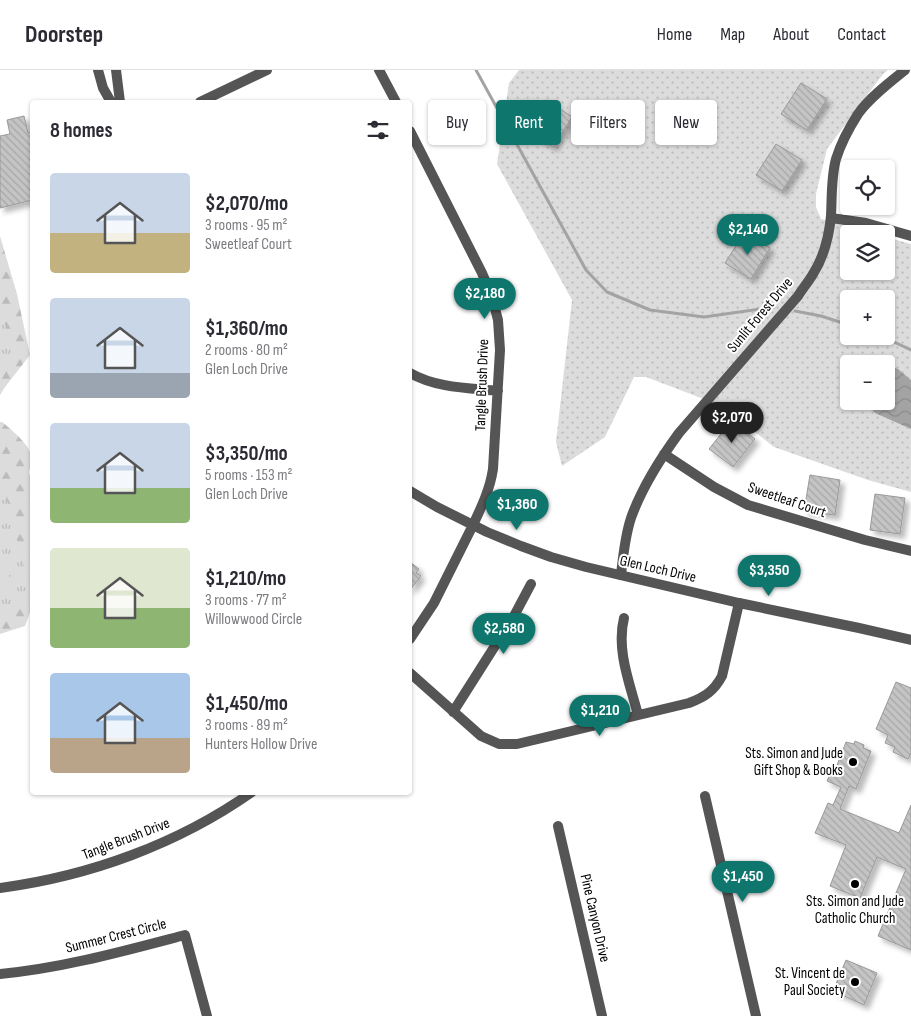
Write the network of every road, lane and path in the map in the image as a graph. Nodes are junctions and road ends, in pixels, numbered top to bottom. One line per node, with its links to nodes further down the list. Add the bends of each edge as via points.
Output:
1 (98, 70): 6 (street)
2 (116, 70): 7 (street)
3 (267, 70): 8 (street)
4 (379, 70): 9 (street)
5 (906, 70): 11 (street, Sunlit Forest Drive, via 865,106 850,128 836,161)
6 (110, 100)
7 (120, 100)
8 (204, 100)
9 (395, 100)
10 (412, 135): 14 (street, Tangle Brush Drive, via 492,297 500,350)
11 (831, 218): 12 (street, via 866,223); 15 (street, Sunlit Forest Drive, via 814,273 798,296)
12 (911, 236)
13 (412, 374): 14 (street, via 438,384)
14 (498, 391): 17 (street, Tangle Brush Drive, via 491,482)
15 (664, 454): 18 (street, Sweetleaf Court, via 748,505); 19 (street, Sunlit Forest Drive, via 640,495 631,518)
16 (412, 492): 17 (street, Glen Loch Drive)
17 (473, 525): 19 (street, Glen Loch Drive, via 551,557); 23 (street, Tangle Brush Drive, via 434,603)
18 (911, 552)
19 (621, 575): 21 (street, Glen Loch Drive)
20 (531, 584): 26 (street)
21 (739, 603): 24 (street, Glen Loch Drive); 27 (street, via 726,662 717,685 702,698)
22 (624, 618): 27 (street, via 622,650)
23 (412, 636)
24 (911, 640)
25 (412, 675): 26 (street)
26 (453, 712): 27 (street, via 481,736 499,744 517,744)
27 (638, 715)
28 (248, 795): 31 (street, Tangle Brush Drive, via 190,830 132,855 73,874)
29 (705, 796): 35 (street)
30 (558, 826): 34 (street, Pine Canyon Drive)
31 (0, 888)
32 (0, 974): 33 (street, Summer Crest Circle, via 90,959 185,935)
33 (207, 1016)
34 (602, 1016)
35 (756, 1016)

